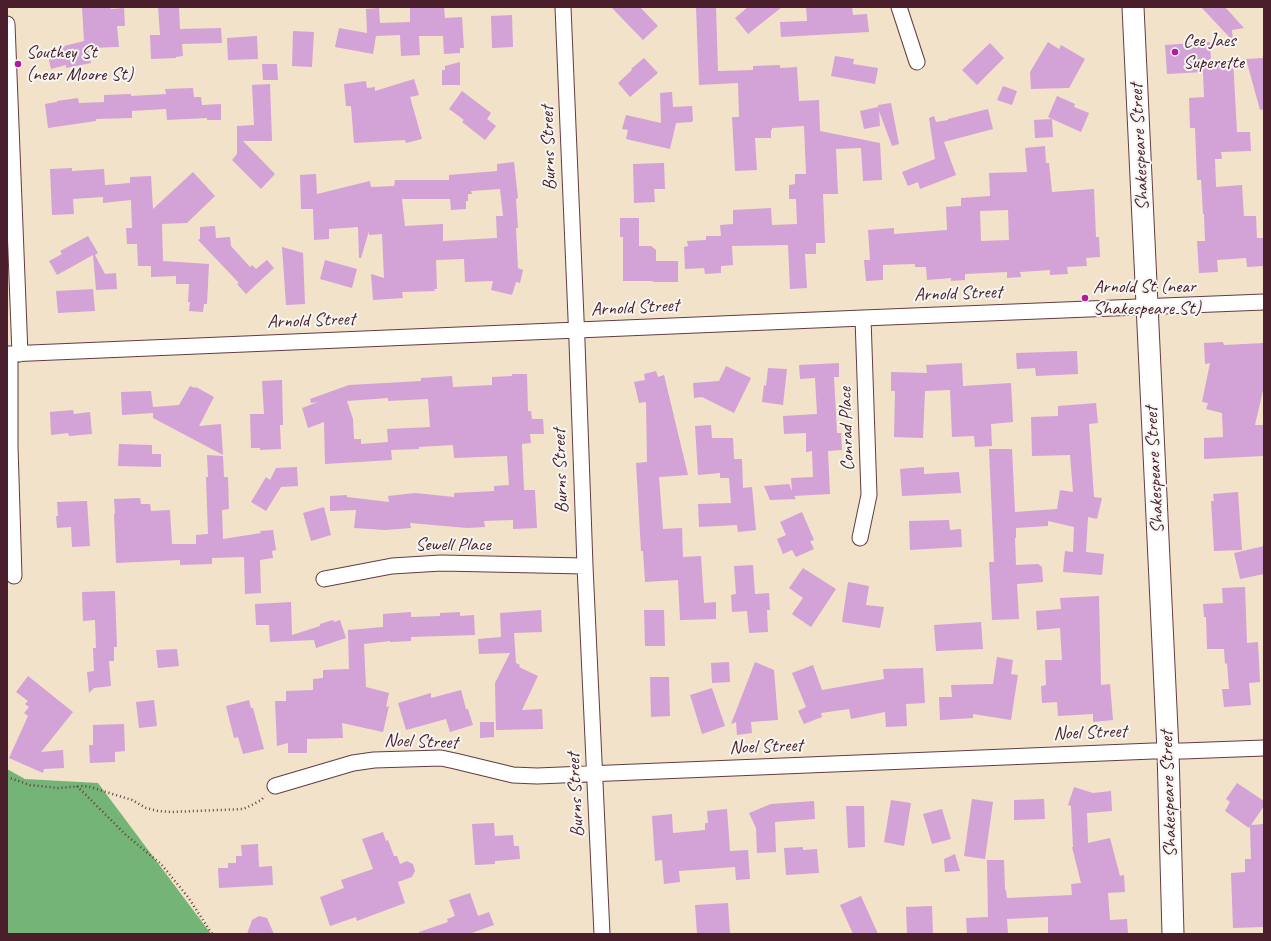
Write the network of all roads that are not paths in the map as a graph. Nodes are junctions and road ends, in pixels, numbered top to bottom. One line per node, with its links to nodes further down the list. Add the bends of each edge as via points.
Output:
1 (563, 7): 9 (street, Burns Street)
2 (899, 7): 5 (street)
3 (1133, 7): 7 (street, Shakespeare Street)
4 (7, 24): 10 (street)
5 (917, 62)
6 (1264, 302): 7 (street, Arnold Street)
7 (1147, 307): 8 (street, Arnold Street); 17 (street, Shakespeare Street)
8 (863, 318): 9 (street, Arnold Street); 11 (street, Conrad Place, via 869,495)
9 (576, 330): 10 (street, Arnold Street); 13 (street, Burns Street)
10 (13, 354): 12 (street)
11 (860, 538)
12 (10, 541): 14 (street)
13 (585, 566): 15 (street, Sewell Place, via 441,562 392,566); 18 (street, Burns Street)
14 (14, 576)
15 (324, 579)
16 (1264, 748): 17 (street, Noel Street)
17 (1168, 751): 18 (street, Noel Street); 21 (street, Shakespeare Street)
18 (596, 774): 19 (street, Noel Street, via 525,776 440,758 381,760 353,762); 20 (street, Burns Street)
19 (275, 786)
20 (602, 934)
21 (1173, 934)

